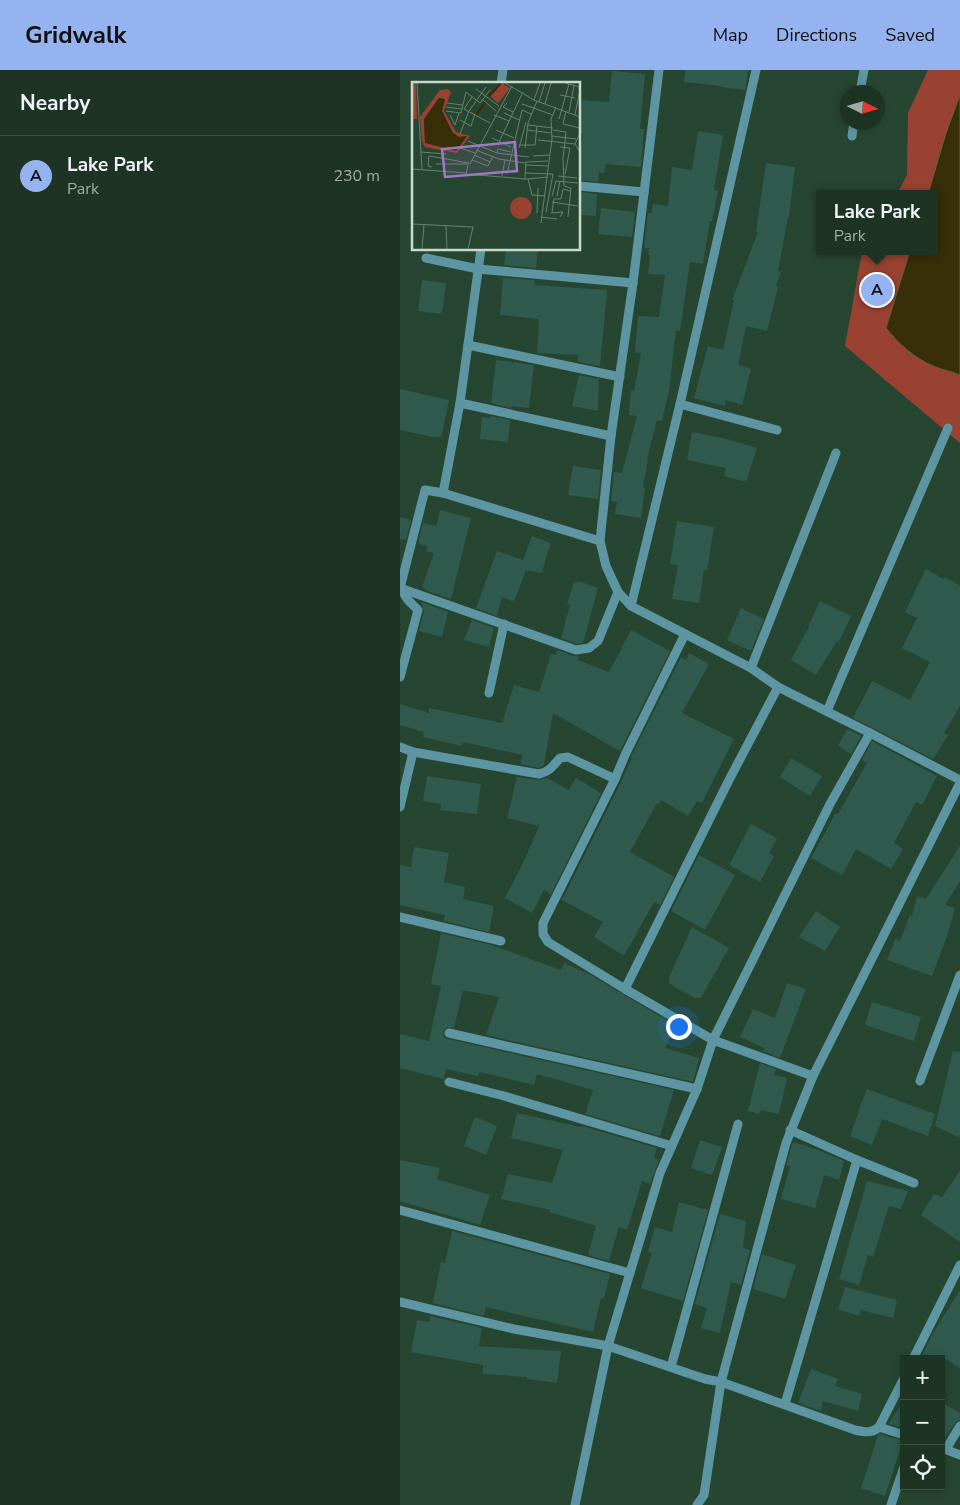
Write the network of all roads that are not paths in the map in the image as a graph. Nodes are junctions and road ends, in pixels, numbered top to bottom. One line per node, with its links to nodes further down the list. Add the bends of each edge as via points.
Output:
1 (660, 70): 8 (street)
2 (756, 70): 16 (street)
3 (864, 70): 4 (street)
4 (861, 85)
5 (853, 130): 6 (street)
6 (852, 136)
7 (580, 186): 8 (street)
8 (644, 192): 12 (street)
9 (481, 250): 11 (street)
10 (426, 258): 11 (street)
11 (478, 269): 12 (street); 13 (street)
12 (634, 283): 14 (street)
13 (468, 345): 14 (street); 15 (street)
14 (620, 377): 19 (street)
15 (460, 403): 19 (street); 21 (street)
16 (680, 404): 18 (street); 25 (street)
17 (948, 428): 32 (street)
18 (777, 430)
19 (611, 436): 22 (street)
20 (836, 453): 28 (street)
21 (443, 493): 22 (street); 23 (street, via 425,490)
22 (600, 541): 24 (street, via 606,566)
23 (400, 588): 26 (street); 29 (street, via 418,610)
24 (618, 592): 25 (street); 26 (street, via 598,641 589,648 576,650)
25 (631, 606): 27 (street)
26 (504, 624): 31 (street)
27 (685, 634): 28 (street); 36 (street)
28 (751, 668): 30 (street)
29 (400, 677)
30 (778, 687): 32 (street); 42 (street)
31 (489, 693)
32 (827, 711): 33 (street)
33 (870, 733): 37 (street); 44 (street, via 830,804)
34 (400, 747): 35 (street)
35 (413, 752): 36 (street, via 539,774 550,770 560,758 568,757); 38 (street)
36 (615, 779): 42 (street, via 543,923 543,934 548,942)
37 (960, 782): 45 (street)
38 (400, 807)
39 (400, 917): 40 (street)
40 (501, 941)
41 (960, 975): 46 (street)
42 (625, 988): 44 (street)
43 (449, 1033): 48 (street)
44 (713, 1040): 45 (street); 48 (street)
45 (813, 1076): 50 (street)
46 (920, 1081)
47 (449, 1082): 51 (street)
48 (697, 1089): 51 (street)
49 (738, 1124): 60 (street)
50 (790, 1130): 52 (street); 61 (street)
51 (672, 1146): 56 (street, via 660,1173)
52 (857, 1160): 53 (street); 63 (street)
53 (914, 1183)
54 (400, 1210): 56 (street)
55 (960, 1265): 59 (street)
56 (630, 1273): 58 (street)
57 (400, 1302): 58 (street, via 514,1329)
58 (608, 1346): 60 (street); 71 (street)
59 (915, 1355)
60 (671, 1367): 61 (street)
61 (721, 1382): 63 (street); 72 (street, via 704,1495)
62 (900, 1386): 65 (street)
63 (785, 1404): 65 (street, via 867,1433)
64 (960, 1426): 67 (street)
65 (879, 1427): 66 (street)
66 (900, 1434)
67 (945, 1447)
68 (945, 1448): 69 (street)
69 (960, 1455)
70 (900, 1478): 73 (street)
71 (575, 1505)
72 (697, 1505)
73 (891, 1505)

